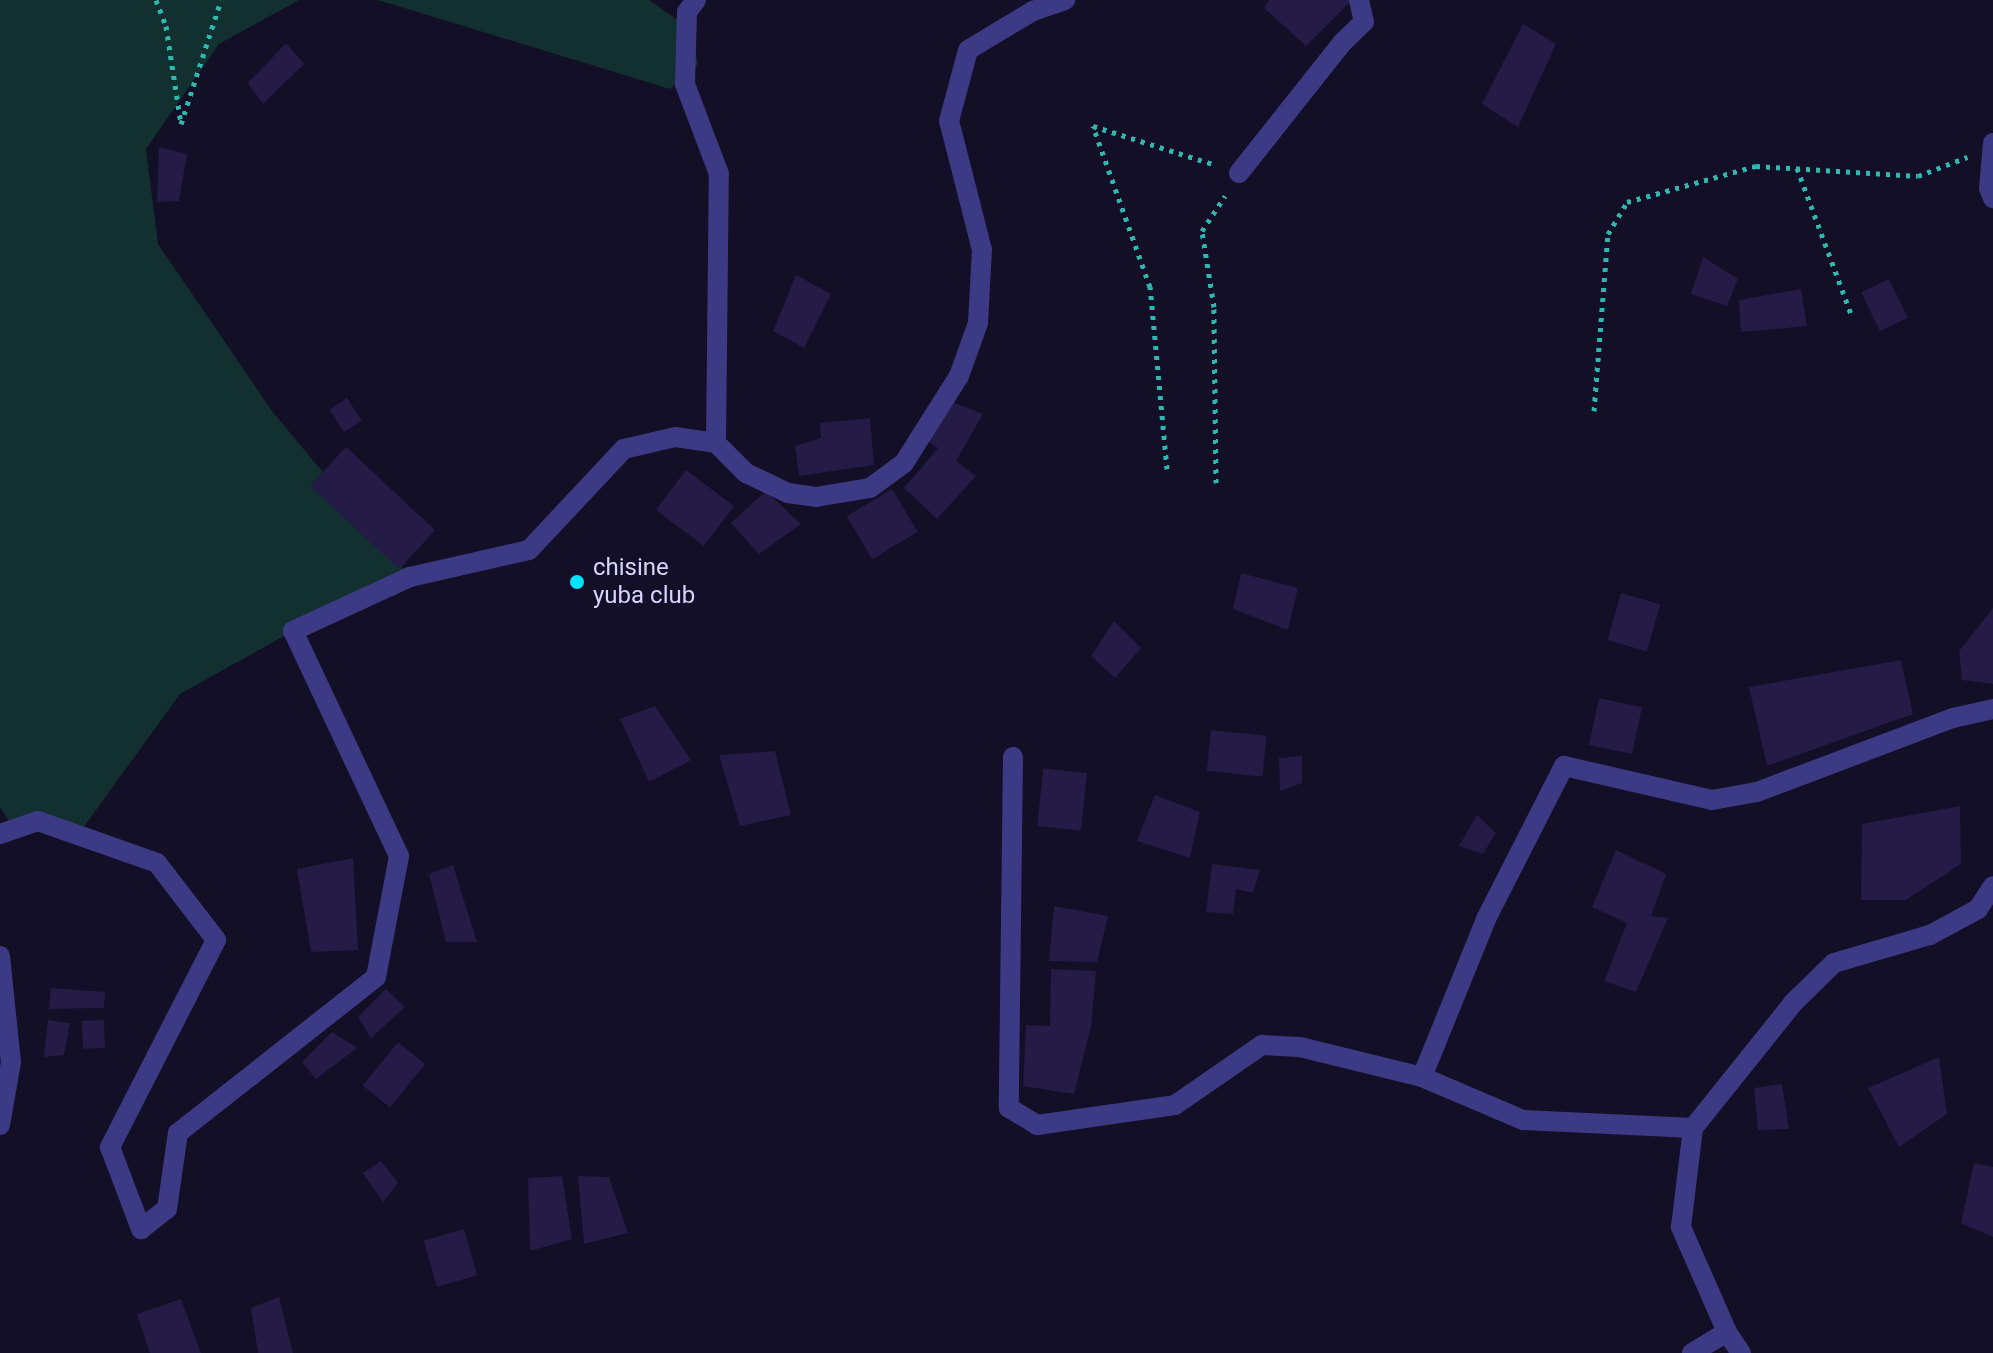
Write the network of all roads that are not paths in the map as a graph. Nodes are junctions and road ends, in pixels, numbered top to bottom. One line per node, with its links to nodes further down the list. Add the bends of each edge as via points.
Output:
1 (696, 0): 7 (street, via 687,12 685,84 719,174)
2 (1065, 0): 7 (street, via 1033,11 968,50 949,121 982,250 978,323 959,376 904,463 870,488 816,497 788,493 746,473)
3 (1359, 0): 5 (street, via 1364,22)
4 (1991, 145): 6 (street)
5 (1239, 173)
6 (1993, 198)
7 (716, 443): 10 (street, via 675,437 624,449 529,550 410,577 293,631 399,856 376,977 178,1133 167,1209 141,1229 110,1147 216,940 157,863 38,821)
8 (1993, 709): 13 (street, via 1953,718 1757,792 1712,800 1564,766 1486,919)
9 (1013, 757): 13 (street, via 1009,1108 1037,1125 1175,1105 1262,1045 1300,1047)
10 (0, 834)
11 (1993, 886): 15 (street, via 1978,909 1930,935 1834,963 1794,1002)
12 (0, 956): 14 (street, via 11,1062)
13 (1422, 1077): 15 (street, via 1523,1120)
14 (0, 1125)
15 (1693, 1128): 16 (street, via 1681,1227)
16 (1727, 1332): 17 (street); 18 (street)
17 (1692, 1353)
18 (1741, 1353)

